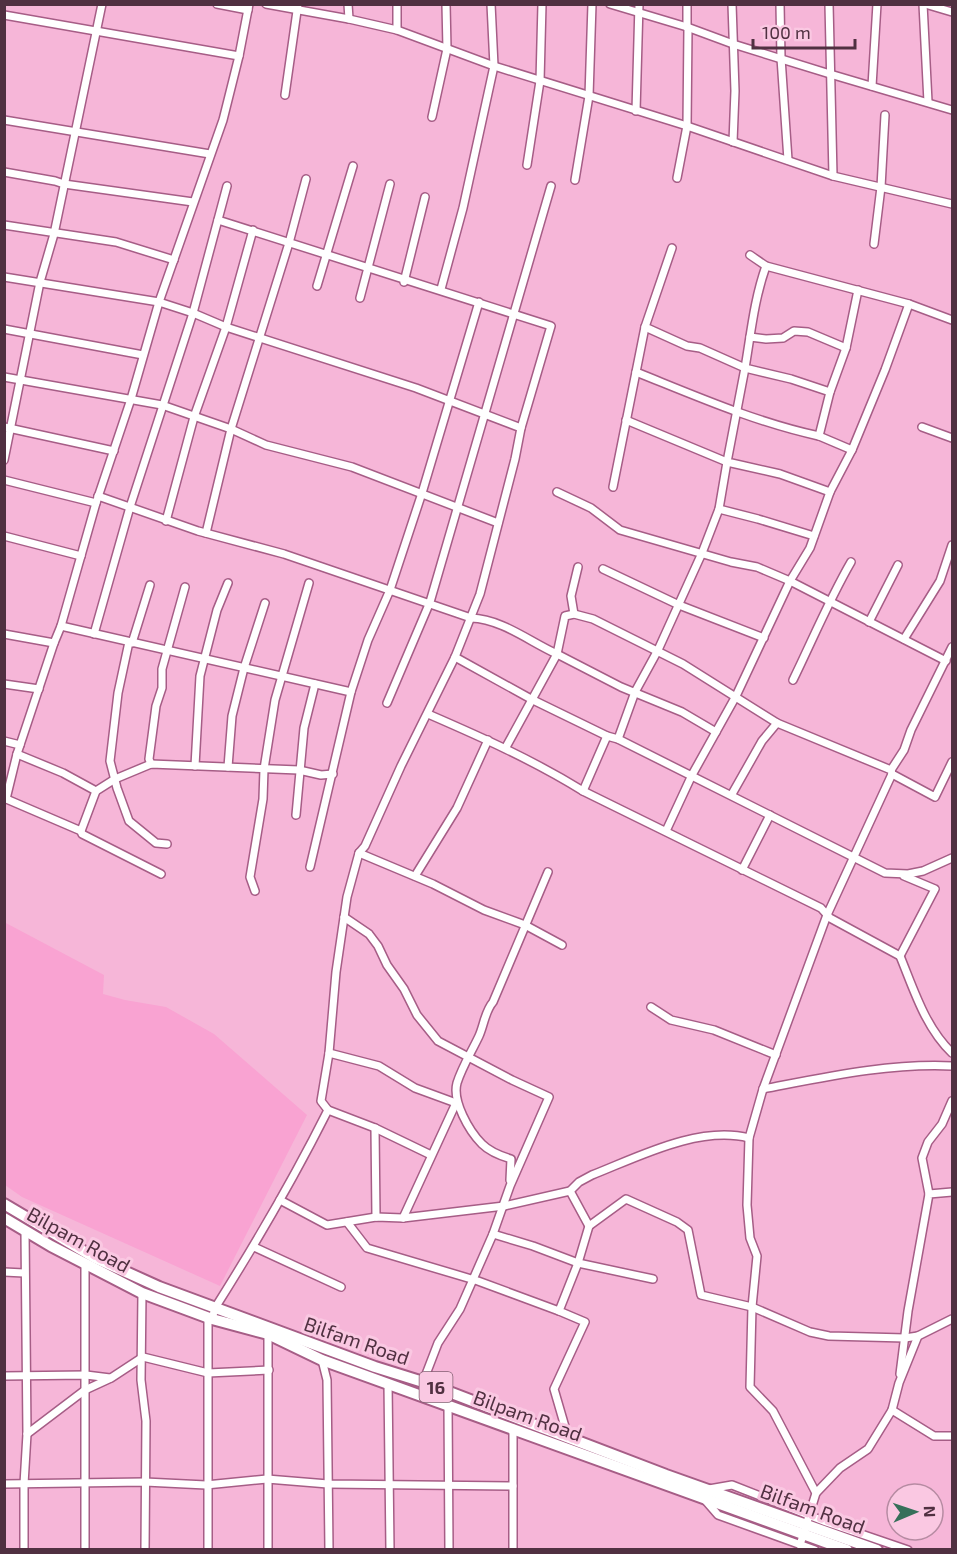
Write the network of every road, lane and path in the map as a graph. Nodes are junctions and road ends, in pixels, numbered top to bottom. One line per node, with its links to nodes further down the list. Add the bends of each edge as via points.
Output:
1 (102, 4): 26 (street)
2 (217, 4): 18 (street)
3 (266, 4): 19 (street)
4 (348, 4): 23 (street)
5 (397, 4): 25 (street)
6 (446, 4): 28 (street)
7 (492, 4): 31 (street)
8 (542, 4): 33 (street)
9 (591, 4): 36 (street)
10 (610, 4): 21 (street)
11 (639, 4): 21 (street)
12 (687, 4): 24 (street)
13 (732, 4): 27 (street)
14 (780, 4): 30 (street)
15 (829, 4): 32 (street)
16 (877, 4): 34 (street)
17 (924, 4): 20 (street); 37 (street)
18 (249, 7): 29 (street)
19 (298, 8): 23 (street); 35 (street)
20 (952, 12)
21 (639, 13): 24 (street); 39 (street)
22 (4, 15): 26 (street)
23 (349, 19): 25 (street)
24 (688, 27): 27 (street); 43 (street)
25 (397, 30): 28 (street)
26 (95, 32): 29 (street); 44 (street)
27 (733, 44): 30 (street); 45 (street)
28 (447, 49): 31 (street); 41 (street)
29 (239, 56): 46 (street)
30 (781, 58): 32 (street); 47 (street)
31 (494, 66): 33 (street); 77 (street)
32 (830, 74): 34 (street); 51 (street)
33 (540, 81): 36 (street); 48 (street)
34 (872, 86): 37 (street)
35 (285, 95)
36 (589, 96): 39 (street); 54 (street)
37 (928, 102): 38 (street)
38 (952, 110)
39 (636, 111): 43 (street)
40 (885, 115): 59 (street)
41 (432, 117)
42 (4, 120): 44 (street)
43 (687, 126): 45 (street); 52 (street)
44 (75, 132): 46 (street); 55 (street)
45 (734, 142): 47 (street)
46 (210, 154): 61 (street)
47 (788, 160): 51 (street)
48 (527, 165)
49 (353, 166): 76 (street)
50 (4, 172): 55 (street)
51 (833, 176): 59 (street)
52 (677, 178)
53 (306, 179): 67 (street)
54 (575, 180)
55 (64, 184): 61 (street); 66 (street)
56 (390, 184): 79 (street)
57 (227, 186): 63 (street)
58 (551, 186): 84 (street)
59 (881, 187): 62 (street); 68 (street)
60 (425, 197): 75 (street)
61 (193, 202): 71 (street)
62 (952, 204)
63 (218, 220): 65 (street); 83 (street)
64 (4, 225): 66 (street)
65 (253, 230): 67 (street); 86 (street)
66 (54, 234): 71 (street, via 116,242); 74 (street)
67 (289, 243): 81 (street); 91 (street)
68 (874, 244)
69 (672, 248): 87 (street)
70 (750, 255): 72 (street)
71 (174, 260): 80 (street)
72 (765, 266): 78 (street); 90 (street)
73 (4, 277): 74 (street)
74 (40, 282): 80 (street); 89 (street)
75 (404, 283)
76 (317, 286)
77 (441, 289)
78 (858, 290): 82 (street); 92 (street)
79 (360, 298)
80 (159, 302): 83 (street); 93 (street)
81 (478, 302): 84 (street); 100 (street)
82 (909, 304): 85 (street); 112 (street)
83 (193, 313): 86 (street); 101 (street)
84 (515, 315): 103 (street); 108 (street, via 551,326)
85 (952, 320)
86 (226, 327): 91 (street); 104 (street)
87 (645, 327): 94 (street); 95 (street)
88 (4, 329): 89 (street)
89 (31, 334): 93 (street); 97 (street)
90 (750, 337): 92 (street, via 783,338 794,331 808,332); 94 (street)
91 (261, 338): 100 (street); 109 (street)
92 (846, 348): 98 (street)
93 (143, 355): 99 (street)
94 (745, 368): 98 (street); 102 (street)
95 (636, 372): 102 (street); 105 (street)
96 (4, 377): 97 (street)
97 (21, 380): 99 (street); 107 (street)
98 (830, 392): 110 (street)
99 (131, 399): 101 (street); 113 (street)
100 (449, 402): 103 (street); 120 (street)
101 (162, 405): 104 (street); 122 (street)
102 (735, 412): 110 (street); 115 (street)
103 (485, 415): 108 (street); 123 (street)
104 (194, 417): 109 (street); 125 (street)
105 (626, 420): 115 (street); 117 (street)
106 (921, 426): 111 (street)
107 (7, 427): 113 (street); 114 (street)
108 (521, 428): 126 (street)
109 (231, 429): 120 (street, via 268,446 352,467); 127 (street)
110 (819, 436): 112 (street)
111 (952, 438)
112 (852, 450): 119 (street)
113 (114, 451): 121 (street)
114 (4, 460)
115 (727, 462): 119 (street, via 780,474); 124 (street)
116 (4, 480): 121 (street)
117 (613, 487)
118 (557, 492): 131 (street, via 591,508 620,530)
119 (830, 492): 129 (street)
120 (422, 493): 123 (street); 142 (street)
121 (97, 500): 122 (street); 132 (street)
122 (130, 507): 125 (street); 152 (street)
123 (459, 507): 126 (street); 144 (street)
124 (719, 509): 129 (street); 131 (street)
125 (166, 521): 127 (street)
126 (498, 523): 148 (street)
127 (206, 532): 142 (street)
128 (4, 536): 132 (street)
129 (814, 536): 137 (street)
130 (952, 545): 154 (street, via 940,581)
131 (702, 553): 137 (street, via 757,567); 146 (street)
132 (81, 556): 150 (street)
133 (851, 562): 143 (street)
134 (898, 565): 149 (street)
135 (578, 567): 147 (street, via 571,596)
136 (603, 569): 146 (street)
137 (790, 581): 143 (street); 153 (street); 163 (street)
138 (228, 583): 162 (street)
139 (309, 583): 165 (street)
140 (150, 585): 156 (street)
141 (185, 586): 158 (street)
142 (390, 590): 144 (street); 170 (street)
143 (829, 601): 149 (street); 166 (street)
144 (430, 602): 148 (street); 174 (street)
145 (265, 603): 164 (street)
146 (679, 605): 153 (street); 159 (street)
147 (574, 614): 159 (street); 160 (street, via 565,616)
148 (471, 618): 160 (street, via 501,625); 161 (street)
149 (869, 621): 154 (street)
150 (61, 626): 152 (street); 155 (street)
151 (4, 634): 155 (street)
152 (94, 634): 156 (street)
153 (765, 638): 172 (street)
154 (904, 639): 163 (street)
155 (54, 643): 169 (street)
156 (131, 643): 158 (street); 193 (street, via 118,693 110,761)
157 (952, 647): 163 (street)
158 (167, 651): 162 (street); 185 (street, via 156,706)
159 (658, 651): 171 (street); 172 (street)
160 (557, 654): 171 (street); 173 (street)
161 (455, 657): 173 (street); 175 (street)
162 (205, 659): 164 (street); 186 (street, via 200,676)
163 (949, 663): 190 (street)
164 (244, 668): 165 (street); 187 (street, via 232,716)
165 (283, 677): 168 (street); 188 (street, via 275,700)
166 (793, 680)
167 (4, 684): 169 (street)
168 (315, 684): 170 (street); 189 (street)
169 (39, 689): 183 (street)
170 (351, 692): 191 (street)
171 (634, 692): 177 (street, via 682,712); 179 (street)
172 (736, 696): 176 (street); 177 (street)
173 (531, 699): 178 (street); 182 (street)
174 (387, 703)
175 (428, 714): 180 (street); 203 (street)
176 (777, 723): 190 (street); 196 (street, via 762,741)
177 (716, 732): 192 (street)
178 (607, 736): 179 (street); 195 (street)
179 (618, 739): 192 (street)
180 (488, 740): 182 (street); 211 (street, via 457,808)
181 (4, 741): 183 (street)
182 (506, 747): 195 (street)
183 (20, 750): 194 (street); 197 (street)
184 (952, 762): 190 (street, via 935,797)
185 (151, 764): 186 (street); 193 (street)
186 (195, 766): 187 (street)
187 (228, 767): 188 (street)
188 (264, 769): 189 (street); 212 (street, via 250,877)
189 (299, 770): 191 (street); 198 (street)
190 (892, 772): 204 (street)
191 (333, 774): 206 (street)
192 (692, 775): 199 (street); 201 (street)
193 (115, 778): 194 (street); 202 (street, via 129,821 156,843)
194 (96, 790): 200 (street)
195 (582, 791): 201 (street)
196 (732, 794)
197 (5, 800): 200 (street)
198 (296, 815)
199 (770, 815): 204 (street); 207 (street)
200 (81, 831): 210 (street)
201 (666, 831): 207 (street)
202 (167, 844)
203 (359, 853): 211 (street); 214 (street)
204 (854, 858): 209 (street, via 885,873); 213 (street)
205 (952, 858): 209 (street, via 923,871)
206 (310, 867)
207 (742, 870): 213 (street, via 821,908)
208 (548, 872): 215 (street)
209 (897, 873): 217 (street, via 935,889)
210 (162, 874)
211 (415, 876): 215 (street, via 483,910)
212 (255, 891)
213 (827, 915): 217 (street); 223 (street)
214 (344, 917): 221 (street); 224 (street, via 369,934 417,1015 438,1041)
215 (525, 925): 216 (street); 224 (street)
216 (562, 945)
217 (900, 956): 220 (street, via 923,1013)
218 (651, 1007): 223 (street, via 671,1020 714,1030)
219 (952, 1041): 220 (street)
220 (946, 1047): 222 (street)
221 (329, 1053): 228 (street, via 379,1065 415,1088); 229 (street, via 321,1101)
222 (952, 1053)
223 (776, 1055): 226 (street)
224 (469, 1057): 228 (street, via 457,1084); 233 (street, via 549,1097)
225 (952, 1066): 226 (street, via 892,1067)
226 (762, 1089): 231 (street)
227 (952, 1101): 236 (street, via 922,1158)
228 (456, 1102): 232 (street); 233 (street, via 483,1146 511,1159)
229 (328, 1110): 230 (street); 237 (street)
230 (375, 1128): 232 (street); 240 (street)
231 (749, 1138): 234 (street, via 733,1134 675,1143 592,1175); 256 (street, via 747,1205 750,1238 757,1256)
232 (431, 1155): 242 (street)
233 (510, 1186): 239 (street)
234 (570, 1191): 239 (street); 244 (street)
235 (952, 1192): 236 (street)
236 (929, 1194): 262 (street)
237 (280, 1200): 243 (street, via 327,1225); 247 (street)
238 (4, 1204): 258 (main road, 16, via 112,1267)
239 (504, 1206): 242 (street); 246 (street)
240 (376, 1217): 242 (street); 243 (street)
241 (4, 1218): 245 (main road, Bilpam Road / 16)
242 (404, 1218)
243 (347, 1222): 253 (street, via 367,1248)
244 (589, 1226): 248 (street); 256 (street, via 626,1199 677,1222 688,1230 701,1295)
245 (25, 1231): 249 (main road, Bilpam Road / 16); 251 (street)
246 (494, 1234): 248 (street); 253 (street)
247 (254, 1247): 254 (street); 258 (street)
248 (578, 1263): 252 (street); 257 (street)
249 (85, 1264): 255 (main road, Bilpam Road / 16); 268 (street)
250 (4, 1272): 251 (street)
251 (24, 1274): 267 (street)
252 (652, 1279)
253 (473, 1281): 257 (street); 271 (street, via 438,1343)
254 (341, 1287)
255 (142, 1293): 258 (main road, Bilpam Road / 16); 263 (street)
256 (753, 1307): 262 (street, via 810,1332 829,1336); 291 (street, via 750,1387 773,1411)
257 (559, 1311): 280 (street, via 585,1322 554,1389)
258 (212, 1315): 260 (main road, Bilpam Road / 16); 266 (street)
259 (952, 1319): 261 (street)
260 (267, 1331): 264 (main road, Bilpam Road / 16); 265 (street); 271 (main road, Bilfam Road / 16)
261 (918, 1336): 262 (street); 273 (street)
262 (904, 1338): 273 (street)
263 (143, 1357): 266 (street); 270 (street); 282 (street)
264 (322, 1360): 272 (main road, Bilpam Road / 16); 284 (street, via 327,1380)
265 (269, 1370): 266 (street); 281 (street)
266 (208, 1373): 287 (street)
267 (26, 1375): 268 (street); 269 (street); 278 (street)
268 (86, 1375): 270 (street); 274 (street)
269 (4, 1376)
270 (111, 1378): 274 (street)
271 (423, 1382): 280 (main road, Bilfam Road / 16)
272 (388, 1383): 275 (main road, Bilpam Road / 16); 289 (street)
273 (899, 1383): 276 (street)
274 (85, 1389): 278 (street); 286 (street)
275 (448, 1405): 277 (main road, Bilpam Road / 16); 288 (street)
276 (892, 1410): 279 (street, via 934,1436); 291 (street, via 868,1449 840,1468)
277 (513, 1428): 290 (street); 292 (main road, Bilpam Road / 16)
278 (27, 1434): 283 (street)
279 (952, 1436)
280 (568, 1437): 292 (main road, Bilfam Road / 16)
281 (267, 1479): 284 (street); 287 (street); 298 (street)
282 (145, 1482): 286 (street); 287 (street); 296 (street)
283 (24, 1484): 285 (street); 286 (street); 294 (street)
284 (328, 1484): 289 (street); 299 (street)
285 (4, 1485)
286 (85, 1485): 295 (street)
287 (206, 1485): 297 (street)
288 (448, 1485): 289 (street); 290 (street); 301 (street)
289 (389, 1486): 300 (street)
290 (513, 1486): 302 (street)
291 (816, 1493): 293 (street)
292 (705, 1494): 293 (main road, Bilpam Road / 16); 293 (street, via 732,1485)
293 (805, 1530): 303 (street); 304 (main road, Bilpam Road / 16); 305 (main road, Bilfam Road / 16); 306 (street)
294 (24, 1550)
295 (85, 1550)
296 (145, 1550)
297 (208, 1550)
298 (268, 1550)
299 (329, 1550)
300 (390, 1550)
301 (449, 1550)
302 (513, 1550)
303 (815, 1550)
304 (847, 1550)
305 (877, 1550)
306 (908, 1550)

